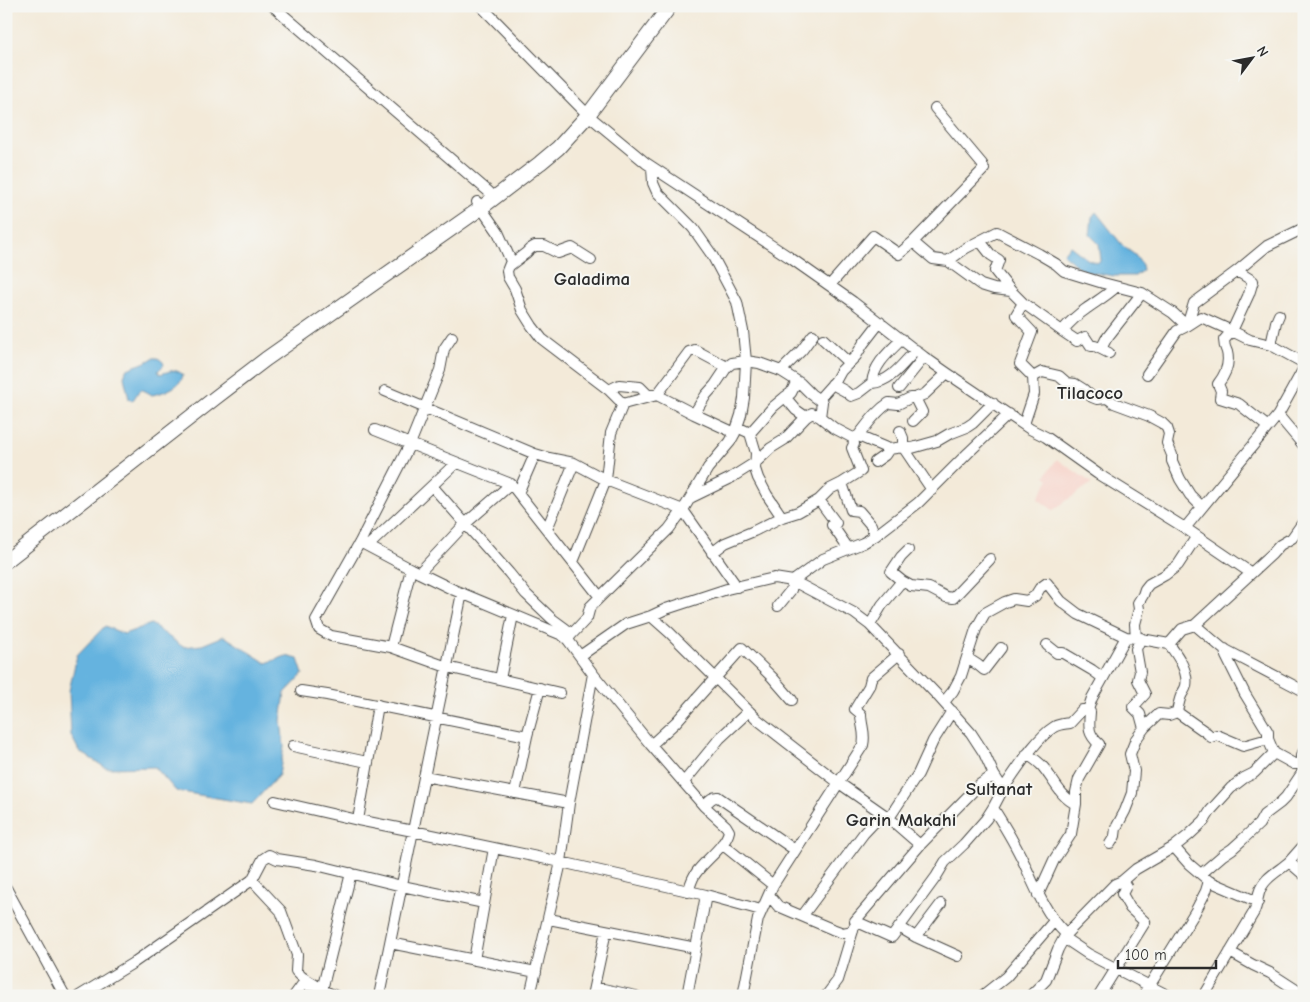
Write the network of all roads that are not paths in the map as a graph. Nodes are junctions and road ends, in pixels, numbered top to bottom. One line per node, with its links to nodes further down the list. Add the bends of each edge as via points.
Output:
1 (273, 6): 9 (street)
2 (481, 6): 6 (street)
3 (661, 6): 6 (highway)
4 (670, 6): 6 (highway)
5 (935, 108): 13 (street, via 984,169)
6 (585, 112): 7 (street); 8 (highway)
7 (652, 167): 18 (street); 32 (street, via 652,183 657,192 693,228 712,255 737,302)
8 (505, 186): 9 (highway); 10 (highway)
9 (489, 192): 10 (highway)
10 (479, 205): 16 (street, via 498,232 511,262); 97 (highway, via 212,390); 99 (highway, via 266,359)
11 (1304, 228): 17 (street, via 1267,246)
12 (980, 241): 15 (street); 19 (street, via 997,232 1064,271); 20 (street, via 999,260 995,271)
13 (913, 242): 15 (street, via 933,258); 18 (street, via 899,254 873,236)
14 (591, 260): 16 (street, via 572,248 558,253 544,246 535,246)
15 (948, 261): 20 (street, via 981,285)
16 (509, 266): 45 (street, via 508,277 519,303 539,335)
17 (1237, 271): 25 (street, via 1194,303); 27 (street, via 1253,281)
18 (830, 285): 24 (street)
19 (1116, 286): 21 (street); 26 (street)
20 (1010, 291): 22 (street)
21 (1142, 293): 25 (street); 26 (street, via 1106,339 1105,351 1091,346 1085,337 1077,341)
22 (1023, 303): 26 (street); 40 (street, via 1016,315 1032,332 1020,364)
23 (1279, 315): 30 (street)
24 (880, 322): 29 (street); 33 (street)
25 (1187, 326): 27 (street, via 1201,317); 39 (street, via 1177,331)
26 (1062, 331)
27 (1232, 331): 30 (street); 61 (street, via 1224,340 1228,363 1218,384 1220,398 1239,404)
28 (452, 337): 53 (street, via 444,350 440,370)
29 (902, 339): 31 (street); 42 (street, via 878,365)
30 (1270, 345): 34 (street)
31 (920, 353): 38 (street); 42 (street, via 892,376); 44 (street)
32 (746, 361): 35 (street); 37 (street); 63 (street, via 744,398)
33 (849, 362): 37 (street, via 818,337); 43 (street)
34 (1304, 363)
35 (727, 367): 47 (street, via 695,350 690,352); 54 (street)
36 (1304, 368): 56 (street)
37 (781, 371): 41 (street)
38 (947, 373): 49 (street, via 925,394); 51 (street)
39 (1147, 374)
40 (1033, 377): 60 (street, via 1034,394); 84 (street, via 1042,372 1059,376 1092,397 1106,398 1162,423 1169,434 1172,461 1180,479)
41 (797, 381): 48 (street); 50 (street)
42 (872, 383): 43 (street, via 851,396)
43 (832, 384): 50 (street)
44 (899, 388)
45 (609, 390): 47 (street, via 619,385 640,387 648,395); 52 (street)
46 (385, 391): 53 (street)
47 (657, 395): 52 (street); 54 (street)
48 (785, 397): 57 (street); 65 (street)
49 (915, 398): 59 (street, via 922,412); 66 (street, via 898,404 889,403)
50 (819, 399): 58 (street, via 822,402)
51 (993, 403): 55 (street); 68 (street, via 967,427 937,441 912,448)
52 (623, 404): 76 (street, via 611,433)
53 (424, 407): 67 (street); 71 (street)
54 (694, 414): 63 (street)
55 (1009, 414): 60 (street); 80 (street)
56 (1278, 414): 61 (street); 69 (street)
57 (806, 417): 58 (street, via 812,413); 73 (street)
58 (820, 417): 66 (street, via 834,428)
59 (912, 421)
60 (1024, 424): 89 (street)
61 (1268, 427): 84 (street)
62 (375, 430): 67 (street)
63 (736, 430): 65 (street); 82 (street, via 708,468)
64 (900, 432): 68 (street, via 904,438)
65 (750, 433): 73 (street)
66 (856, 437): 70 (street); 78 (street, via 852,448 862,471)
67 (410, 444): 72 (street); 93 (street)
68 (903, 446): 70 (street); 80 (street)
69 (1304, 446)
70 (889, 449): 74 (street)
71 (535, 454): 75 (street); 81 (street)
72 (456, 462): 77 (street); 79 (street)
73 (756, 462): 82 (street); 86 (street, via 758,478)
74 (875, 462)
75 (574, 463): 76 (street); 90 (street)
76 (606, 480): 85 (street); 100 (street)
77 (511, 484): 81 (street); 88 (street)
78 (842, 484): 83 (street, via 830,489); 91 (street, via 851,510 859,510)
79 (432, 486): 88 (street); 93 (street)
80 (932, 490): 91 (street)
81 (518, 493): 90 (street)
82 (692, 497): 85 (street)
83 (819, 500): 86 (street); 94 (street, via 836,523 832,525)
84 (1202, 507): 89 (street)
85 (683, 510): 96 (street); 107 (street)
86 (782, 517): 96 (street, via 725,543)
87 (1304, 521): 102 (street, via 1292,538)
88 (465, 524): 101 (street); 113 (street, via 526,594 566,629)
89 (1185, 528): 92 (street)
90 (547, 529): 100 (street)
91 (875, 536): 94 (street)
92 (1197, 536): 102 (street); 114 (street, via 1178,565 1145,589 1138,603)
93 (364, 544): 101 (street); 117 (street, via 316,620 319,629 331,636)
94 (848, 548): 103 (street, via 823,559)
95 (908, 550): 104 (street, via 891,572)
96 (712, 553): 105 (street)
97 (6, 554)
98 (990, 559): 104 (street, via 953,598)
99 (6, 562)
100 (573, 562): 107 (street)
101 (415, 571): 106 (street); 117 (street)
102 (1251, 573): 112 (street)
103 (793, 581): 105 (street, via 774,578); 108 (street, via 791,590); 111 (street)
104 (902, 581): 111 (street)
105 (736, 587): 110 (street)
106 (462, 593): 109 (street); 123 (street)
107 (600, 596): 113 (street, via 590,607 587,618)
108 (778, 606)
109 (513, 614): 113 (street); 125 (street)
110 (650, 616): 121 (street, via 626,624); 126 (street)
111 (870, 625): 120 (street)
112 (1195, 625): 115 (street, via 1182,630); 119 (street)
113 (569, 638): 121 (street)
114 (1134, 638): 115 (street); 122 (street, via 1078,614 1061,601 1047,583 1028,600 1014,599 985,613); 127 (street); 140 (street, via 1140,672 1138,680 1145,694 1133,708 1140,714)
115 (1169, 644): 138 (street, via 1187,677)
116 (1047, 645): 127 (street, via 1057,654 1063,652)
117 (391, 647): 123 (street)
118 (1001, 648): 122 (street, via 984,670)
119 (1224, 649): 130 (street); 142 (street, via 1268,732)
120 (899, 654): 133 (street); 153 (street, via 871,678 855,709 860,714 865,738)
121 (580, 656): 124 (street)
122 (967, 658): 133 (street, via 961,676)
123 (447, 667): 125 (street); 139 (street)
124 (593, 674): 143 (street); 157 (street)
125 (500, 678): 128 (street)
126 (714, 678): 132 (street, via 742,648); 136 (street); 143 (street)
127 (1103, 678): 135 (street)
128 (540, 688): 131 (street); 141 (street)
129 (301, 691): 134 (street)
130 (1304, 691)
131 (560, 693)
132 (792, 700)
133 (944, 702): 137 (street)
134 (378, 706): 139 (street); 148 (street)
135 (1088, 710): 147 (street, via 1082,710 1070,723 1052,728); 158 (street, via 1091,737 1098,744 1079,779)
136 (749, 711): 152 (street, via 720,738); 153 (street)
137 (952, 711): 150 (street, via 971,733); 161 (street, via 918,774)
138 (1177, 712): 140 (street, via 1159,714); 142 (street, via 1211,737 1217,735 1243,746)
139 (436, 717): 141 (street); 151 (street)
140 (1145, 727): 165 (street, via 1130,754 1134,770 1132,793)
141 (527, 736): 155 (street)
142 (1268, 739): 146 (street)
143 (651, 745): 152 (street)
144 (293, 746): 148 (street)
145 (1304, 751): 149 (street, via 1301,756)
146 (1274, 753): 149 (street); 168 (street, via 1254,773 1231,788 1204,821)
147 (1027, 754): 154 (street); 158 (street, via 1042,766 1063,795)
148 (367, 762): 162 (street)
149 (1303, 767): 175 (street, via 1286,797 1223,855)
150 (994, 775): 154 (street); 166 (street, via 979,785)
151 (424, 776): 155 (street); 163 (street)
152 (684, 782): 159 (street)
153 (839, 782): 161 (street); 170 (street)
154 (1003, 789): 160 (street)
155 (515, 793): 157 (street)
156 (275, 801): 162 (street)
157 (569, 802): 171 (street)
158 (1076, 804): 184 (street, via 1071,834 1054,860)
159 (704, 806): 164 (street, via 729,831); 170 (street, via 718,797)
160 (993, 808): 184 (street); 193 (street, via 945,862)
161 (886, 816): 166 (street); 189 (street, via 864,832)
162 (358, 820): 163 (street)
163 (413, 830): 169 (street); 179 (street)
164 (722, 844): 178 (street); 181 (street, via 695,874)
165 (1110, 844)
166 (920, 845): 192 (street)
167 (1304, 846): 172 (street)
168 (1174, 847): 175 (street); 177 (street)
169 (494, 848): 171 (street); 186 (street)
170 (795, 850): 178 (street)
171 (561, 862): 181 (street); 190 (street)
172 (1289, 862): 174 (street); 185 (street, via 1262,884)
173 (351, 873): 176 (street, via 269,855 263,859); 179 (street); 206 (street)
174 (1304, 875)
175 (1205, 878): 185 (street); 205 (street, via 1206,891)
176 (252, 880): 206 (street, via 281,911 297,955 296,971); 210 (street)
177 (1122, 881): 195 (street, via 1115,884); 202 (street, via 1126,886 1122,894 1130,908 1145,922)
178 (773, 885): 183 (street)
179 (402, 886): 186 (street); 197 (street)
180 (6, 888): 209 (street)
181 (688, 892): 182 (street)
182 (706, 895): 188 (street); 198 (street)
183 (769, 895): 188 (street); 189 (street, via 778,906)
184 (1038, 895): 191 (street)
185 (1258, 902): 199 (street)
186 (484, 903): 201 (street)
187 (941, 904): 196 (street)
188 (761, 910): 217 (street)
189 (803, 915): 192 (street, via 844,933)
190 (549, 919): 194 (street); 203 (street)
191 (1054, 921): 195 (street); 219 (street, via 1006,977)
192 (854, 926): 193 (street, via 891,937); 218 (street, via 838,980)
193 (899, 927): 196 (street)
194 (606, 931): 198 (street); 207 (street)
195 (1065, 936): 202 (street, via 1088,954); 204 (street)
196 (916, 937): 200 (street)
197 (390, 943): 201 (street); 213 (street)
198 (696, 948): 216 (street)
199 (1230, 952): 208 (street); 225 (street)
200 (958, 956)
201 (474, 960): 203 (street)
202 (1116, 968): 205 (street); 222 (street)
203 (536, 972): 214 (street)
204 (1046, 980): 220 (street); 221 (street)
205 (1149, 986): 223 (street); 224 (street)
206 (320, 988): 211 (street, via 302,985); 212 (street)
207 (593, 991): 215 (street)
208 (1301, 993)
209 (65, 996)
210 (79, 996)
211 (294, 996)
212 (336, 996)
213 (379, 996)
214 (530, 996)
215 (636, 996)
216 (687, 996)
217 (743, 996)
218 (826, 996)
219 (982, 996)
220 (1030, 996)
221 (1037, 996)
222 (1099, 996)
223 (1143, 996)
224 (1169, 996)
225 (1204, 996)

